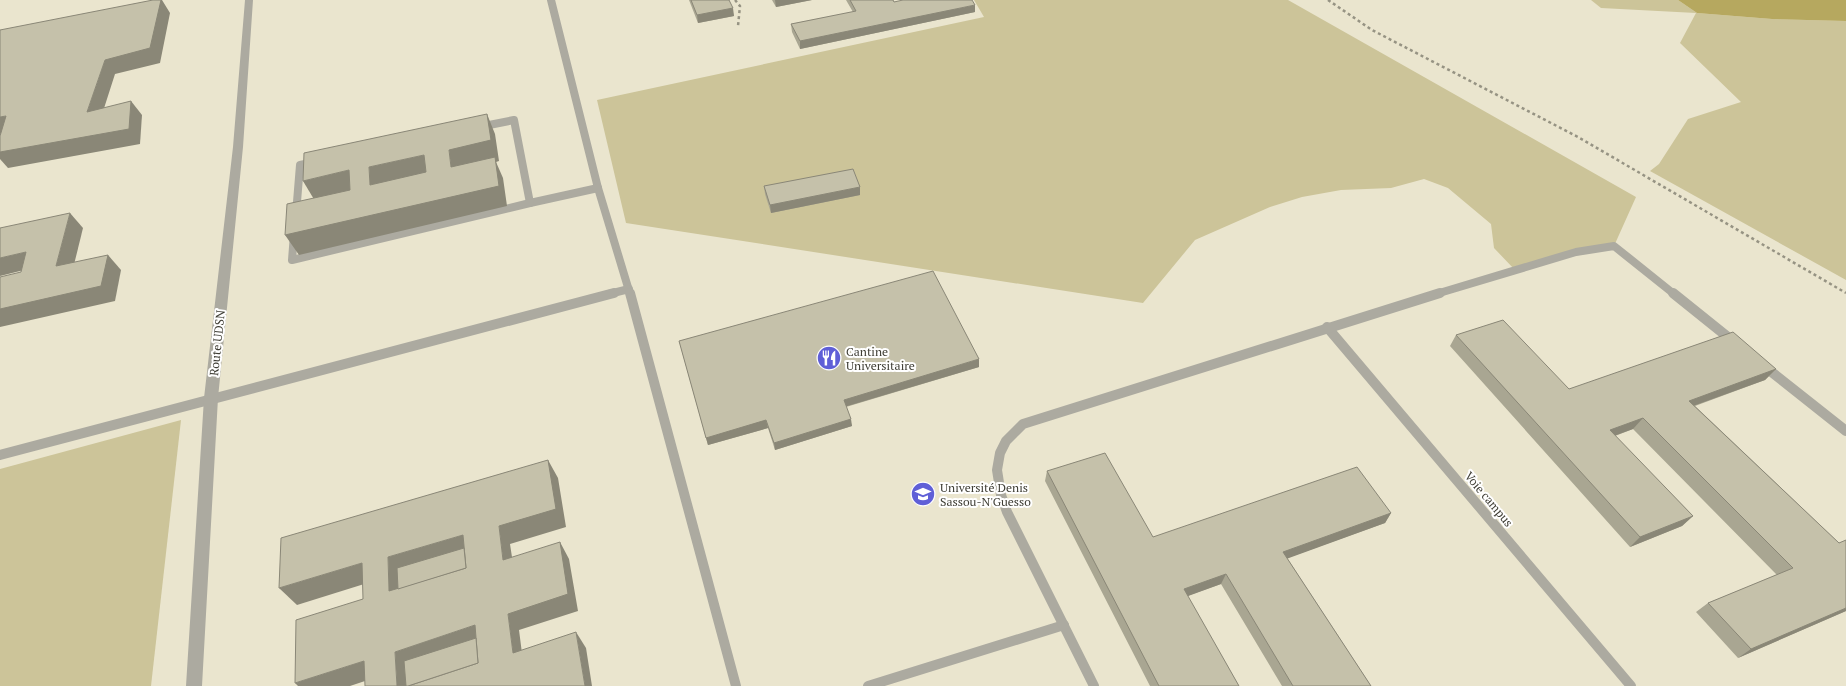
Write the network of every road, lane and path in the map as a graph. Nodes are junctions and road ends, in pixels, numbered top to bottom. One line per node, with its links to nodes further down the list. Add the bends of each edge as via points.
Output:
1 (249, 0): 15 (street, Route UDSN, via 238,147)
2 (551, 0): 8 (lane)
3 (735, 0): 5 (path, via 740,6)
4 (1328, 0): 11 (path, via 1372,30 1578,137)
5 (738, 26)
6 (466, 130): 9 (lane, via 514,120)
7 (319, 161): 9 (lane, via 300,165 292,260)
8 (598, 188): 9 (lane); 10 (lane)
9 (530, 203)
10 (629, 289): 15 (lane); 20 (lane)
11 (1846, 293)
12 (1327, 327): 13 (lane, via 1576,252 1614,246); 18 (lane, via 1023,424 1004,444 997,468 997,488); 23 (lane, Voie campus)
13 (1745, 351)
14 (1760, 362): 16 (lane)
15 (211, 398): 17 (lane); 19 (street, Route UDSN)
16 (1846, 431)
17 (0, 455)
18 (1064, 625): 21 (lane); 22 (lane)
19 (194, 686)
20 (736, 686)
21 (868, 686)
22 (1094, 686)
23 (1631, 686)

